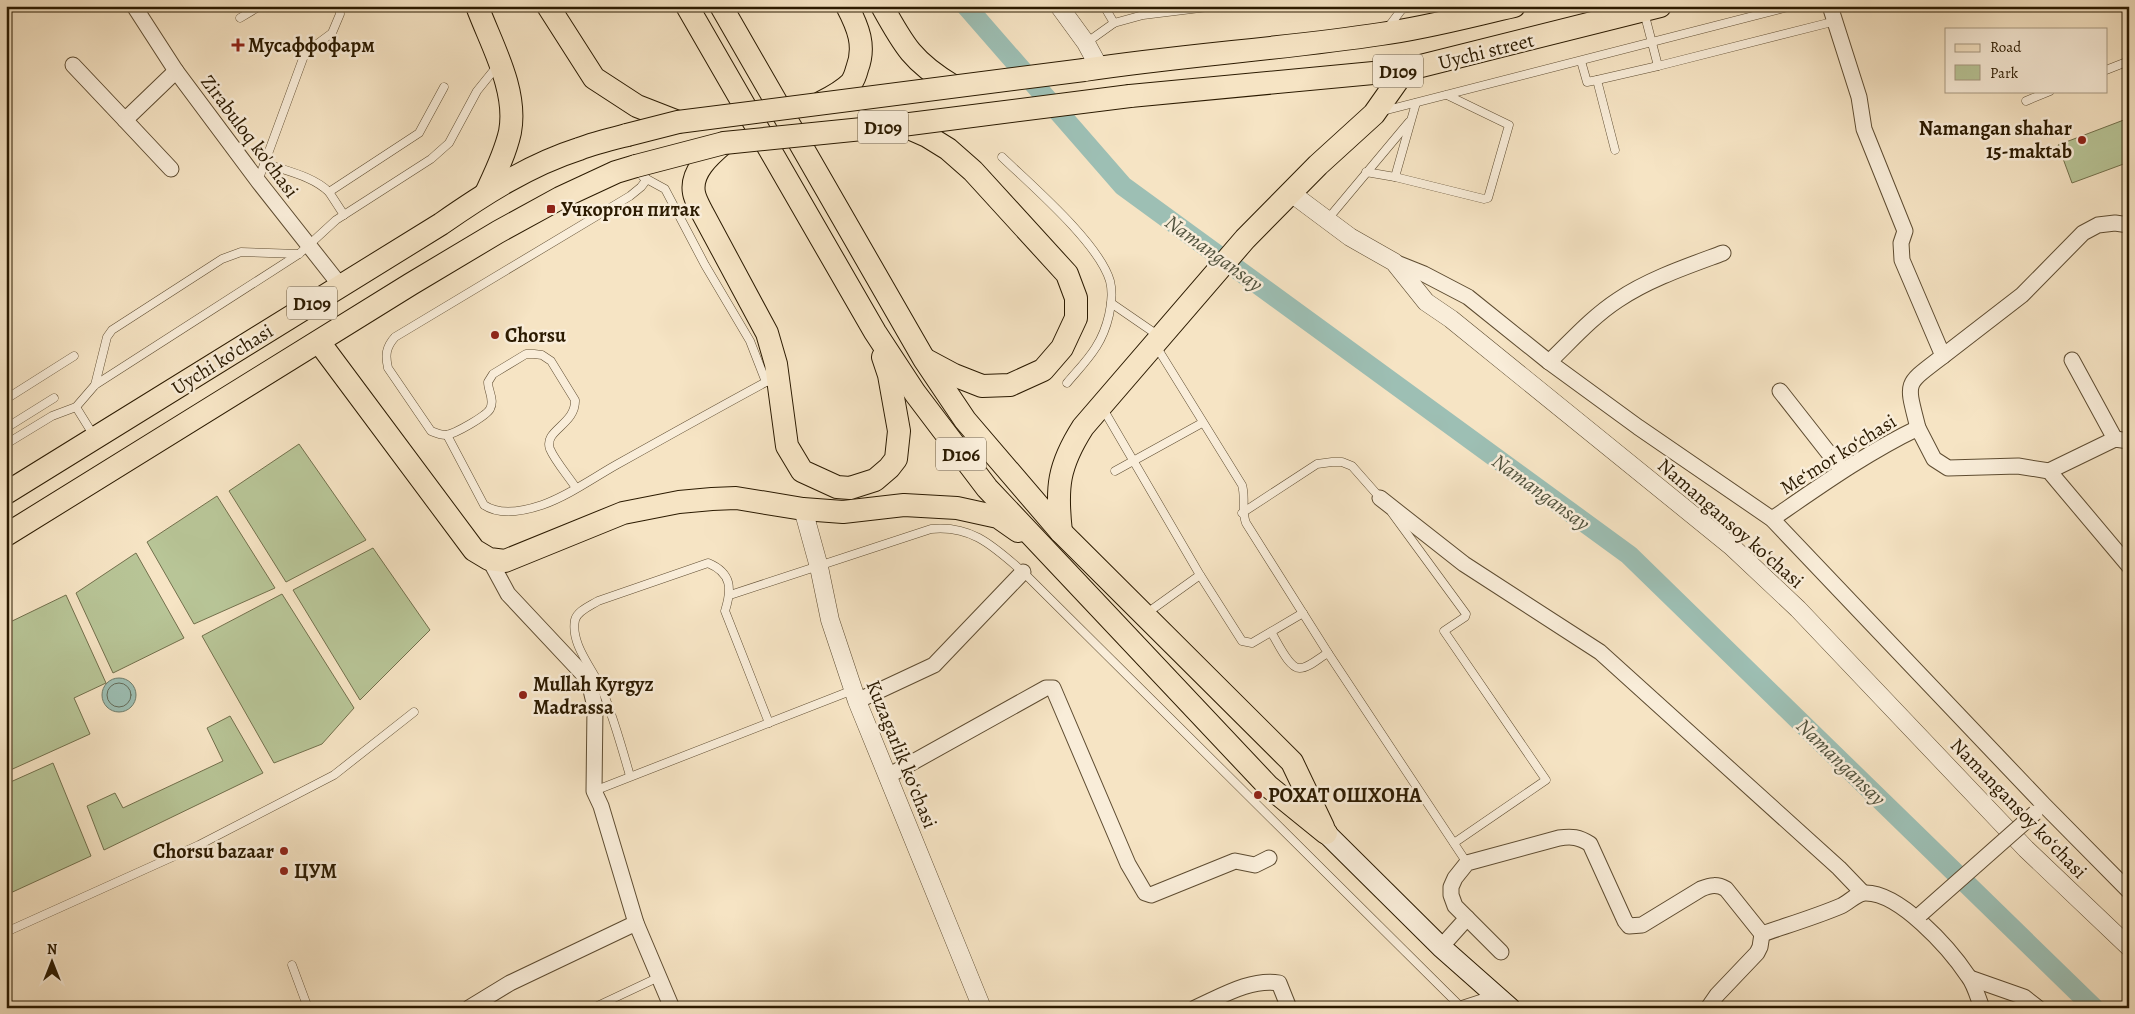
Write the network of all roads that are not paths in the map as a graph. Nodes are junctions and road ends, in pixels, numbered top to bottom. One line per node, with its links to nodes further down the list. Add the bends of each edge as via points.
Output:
1 (134, 6): 32 (street, Zirabuloq ko'chasi)
2 (260, 6): 18 (lane)
3 (339, 6): 51 (lane, via 340,14 332,33 305,53)
4 (477, 6): 27 (main road)
5 (548, 6): 46 (main road, via 594,78 637,106)
6 (687, 6): 68 (main road, D106)
7 (721, 6): 73 (main road, D106)
8 (847, 6): 41 (main road, via 860,34 859,64 852,81 841,92)
9 (882, 6): 36 (main road, via 900,40 917,62)
10 (1059, 6): 22 (street)
11 (1104, 6): 20 (lane)
12 (1216, 6): 20 (lane, via 1144,15)
13 (1420, 6): 21 (lane, via 1402,10)
14 (1514, 6): 21 (main road, Uychi street / D109)
15 (1792, 6): 23 (lane)
16 (1830, 6): 19 (street)
17 (1651, 8): 23 (lane); 33 (main road, Uychi street / D109)
18 (240, 18)
19 (1836, 21): 29 (lane); 72 (street, via 1859,97 1864,129 1905,231 1901,242 1902,260)
20 (1114, 23): 22 (lane)
21 (1384, 34): 24 (main road, Uychi street / D109)
22 (1086, 43): 30 (street)
23 (1652, 43): 25 (lane); 29 (lane)
24 (1277, 49): 30 (main road, Uychi street / D109, via 1177,57); 35 (main road)
25 (1581, 61): 34 (lane, via 1587,82); 39 (lane)
26 (2129, 61): 31 (lane)
27 (499, 64): 58 (main road, via 508,93 510,131 502,160); 60 (lane, via 477,91 449,143 440,152)
28 (74, 65): 44 (street)
29 (1658, 66): 34 (lane)
30 (1092, 69): 36 (main road, D109, bridge)
31 (2108, 69)
32 (176, 70): 44 (street); 56 (street, Zirabuloq ko'chasi)
33 (1405, 70): 35 (main road, Uychi street / D109); 43 (main road)
34 (1597, 80): 49 (lane)
35 (1281, 82): 47 (main road, Uychi street / D109, bridge, via 1130,96)
36 (953, 86): 41 (main road, D109, bridge)
37 (444, 88): 57 (lane, via 419,133)
38 (2048, 92): 40 (lane)
39 (1447, 95): 42 (lane); 55 (lane, via 1509,125 1488,198)
40 (2026, 101)
41 (822, 102): 46 (main road, D109, bridge)
42 (1416, 103): 43 (lane); 45 (lane)
43 (1374, 114): 59 (main road)
44 (125, 120): 52 (street)
45 (1410, 121): 54 (lane); 55 (lane)
46 (678, 122): 58 (main road, Uychi ko’chasi / D109, bridge, via 578,149)
47 (902, 125): 48 (main road, D109, bridge); 73 (main road, via 928,136 972,171 1067,274 1076,298 1076,318 1062,348 1043,370 1010,385 982,386)
48 (724, 143): 53 (main road, D109, bridge); 76 (main road, via 706,158 697,174 694,192 768,333)
49 (1615, 150)
50 (1002, 157): 67 (lane, via 1073,226 1099,258 1110,281)
51 (264, 163): 56 (lane); 57 (lane, via 322,185)
52 (171, 169)
53 (633, 172): 70 (main road, D109, via 560,198 498,232); 76 (lane, via 664,189 705,265); 87 (lane, via 641,187 630,196 396,337 389,345 386,356 388,368 431,431)
54 (1366, 172): 55 (lane); 61 (lane)
55 (1395, 178)
56 (258, 181): 63 (street, Zirabuloq ko'chasi)
57 (329, 192): 60 (lane)
58 (486, 193): 66 (main road, Uychi ko’chasi / D109)
59 (1291, 193): 61 (street, Namangansoy koʻchasi); 69 (main road, via 1245,238)
60 (344, 215): 63 (lane)
61 (1327, 220): 65 (street, Namangansoy koʻchasi)
62 (2129, 225): 72 (street, via 2098,225 2082,233 2022,295)
63 (304, 250): 66 (street, Zirabuloq ko'chasi); 78 (lane); 78 (lane, via 241,252 213,264 112,330 107,337)
64 (1723, 253): 75 (street, via 1675,271 1619,299)
65 (1394, 262): 75 (street, via 1468,297); 135 (street, Namangansoy koʻchasi, via 1426,302 1731,546 1798,609 2026,849)
66 (340, 285): 88 (main road, Uychi ko’chasi / D109)
67 (1111, 303): 69 (lane); 77 (lane, via 1107,323 1096,347)
68 (875, 332): 76 (main road, via 889,375 899,431 896,459 875,480 850,488 837,487 802,471 787,446); 103 (main road, D106, via 915,393 987,488)
69 (1158, 340): 82 (main road); 84 (lane)
70 (319, 342): 102 (main road, Uychi ko’chasi / D109); 104 (main road, via 474,550)
71 (74, 356): 81 (lane)
72 (1943, 356): 86 (street, via 1912,381 1910,392)
73 (924, 359): 101 (main road, D106, via 965,420)
74 (2072, 360): 89 (street)
75 (1549, 362): 100 (street)
76 (771, 373): 95 (lane)
77 (1067, 383)
78 (95, 385): 83 (lane)
79 (1780, 391): 92 (street)
80 (54, 398): 85 (lane)
81 (6, 399)
82 (1102, 406): 91 (lane); 101 (main road, via 1074,441 1062,468 1058,500)
83 (76, 407): 88 (lane); 90 (lane, via 52,416)
84 (1202, 423): 91 (lane); 99 (lane, via 1242,484)
85 (6, 428)
86 (1918, 428): 92 (street, Meʻmor koʻchasi); 94 (street, Meʻmor koʻchasi, via 1934,459 1948,468 2018,466)
87 (447, 435): 95 (lane, via 484,504 492,510 500,512 543,504); 95 (lane, via 489,410 492,403 488,382 493,374 526,354 542,355 551,361 575,400 572,416 554,432 550,448)
88 (95, 437): 96 (main road, Uychi ko’chasi / D109)
89 (2122, 440): 94 (street)
90 (6, 444)
91 (1135, 461): 93 (lane); 109 (lane)
92 (1842, 470): 100 (street, Meʻmor koʻchasi)
93 (1116, 471)
94 (2049, 471): 105 (street)
95 (576, 488)
96 (6, 492)
97 (1380, 498): 99 (lane, via 1352,466 1332,462 1317,464); 124 (lane, via 1466,614 1444,631 1546,780); 128 (street, via 1464,564 1600,652 1839,868)
98 (803, 509): 103 (main road, via 843,512 904,505 957,508 998,517); 104 (main road, via 736,498 679,502 605,519 505,561); 106 (street, Kuzagarlik koʻchasi)
99 (1242, 513): 112 (lane)
100 (1772, 519): 122 (street)
101 (1061, 532): 107 (main road, D106)
102 (6, 535)
103 (1052, 555): 110 (main road, D106)
104 (489, 559): 121 (street, via 508,594 583,674 591,690 595,707)
105 (2129, 566)
106 (819, 567): 108 (lane, via 944,527 979,537); 111 (lane); 116 (street, Kuzagarlik koʻchasi, via 830,620)
107 (1096, 568): 110 (main road); 113 (main road, D106)
108 (1023, 572): 116 (street, via 934,665); 148 (lane)
109 (1200, 575): 113 (lane); 114 (lane, via 1242,641 1252,643)
110 (1078, 584): 123 (main road, D106, via 1268,786)
111 (730, 595): 118 (lane, via 725,611); 119 (lane, via 723,573 708,562 598,601 575,618 574,630 579,645 602,690)
112 (1304, 613): 114 (lane); 115 (lane)
113 (1144, 616): 123 (main road, D106, via 1292,762)
114 (1272, 632): 115 (lane, via 1290,664 1295,667 1301,668)
115 (1328, 653): 124 (lane)
116 (855, 696): 118 (lane); 120 (street, Kuzagarlik koʻchasi)
117 (414, 712): 132 (lane, via 334,775 199,845)
118 (769, 723): 119 (lane)
119 (630, 776): 121 (lane)
120 (888, 776): 125 (street, via 1046,688 1053,688 1128,864 1145,893 1151,894 1235,861 1255,865); 145 (street, Kuzagarlik koʻchasi)
121 (594, 791): 131 (street)
122 (2039, 809): 127 (street); 129 (street, bridge)
123 (1326, 832): 134 (main road, D106)
124 (1454, 843): 126 (lane)
125 (1269, 858)
126 (1467, 863): 130 (street, via 1451,887 1455,906); 133 (street, via 1572,836 1590,844 1629,926 1642,925 1711,885 1726,889)
127 (2129, 891)
128 (1862, 893): 129 (street, via 1881,895); 133 (street, via 1843,905)
129 (1918, 916): 139 (street)
130 (1467, 918): 134 (street); 136 (street)
131 (636, 924): 138 (street); 142 (street, via 510,983)
132 (6, 932)
133 (1762, 934): 149 (street, via 1757,953)
134 (1441, 947): 140 (main road, D106)
135 (2129, 947)
136 (1501, 952)
137 (292, 965): 141 (lane)
138 (659, 977): 143 (lane); 144 (street)
139 (1970, 978): 150 (street); 151 (street, via 2024,997)
140 (1504, 1002): 148 (street)
141 (308, 1008)
142 (469, 1008)
143 (593, 1008)
144 (672, 1008)
145 (982, 1008)
146 (1195, 1008): 147 (street, via 1252,984 1272,982 1279,983)
147 (1289, 1008)
148 (1463, 1008)
149 (1708, 1008)
150 (1982, 1008)
151 (2038, 1008)

